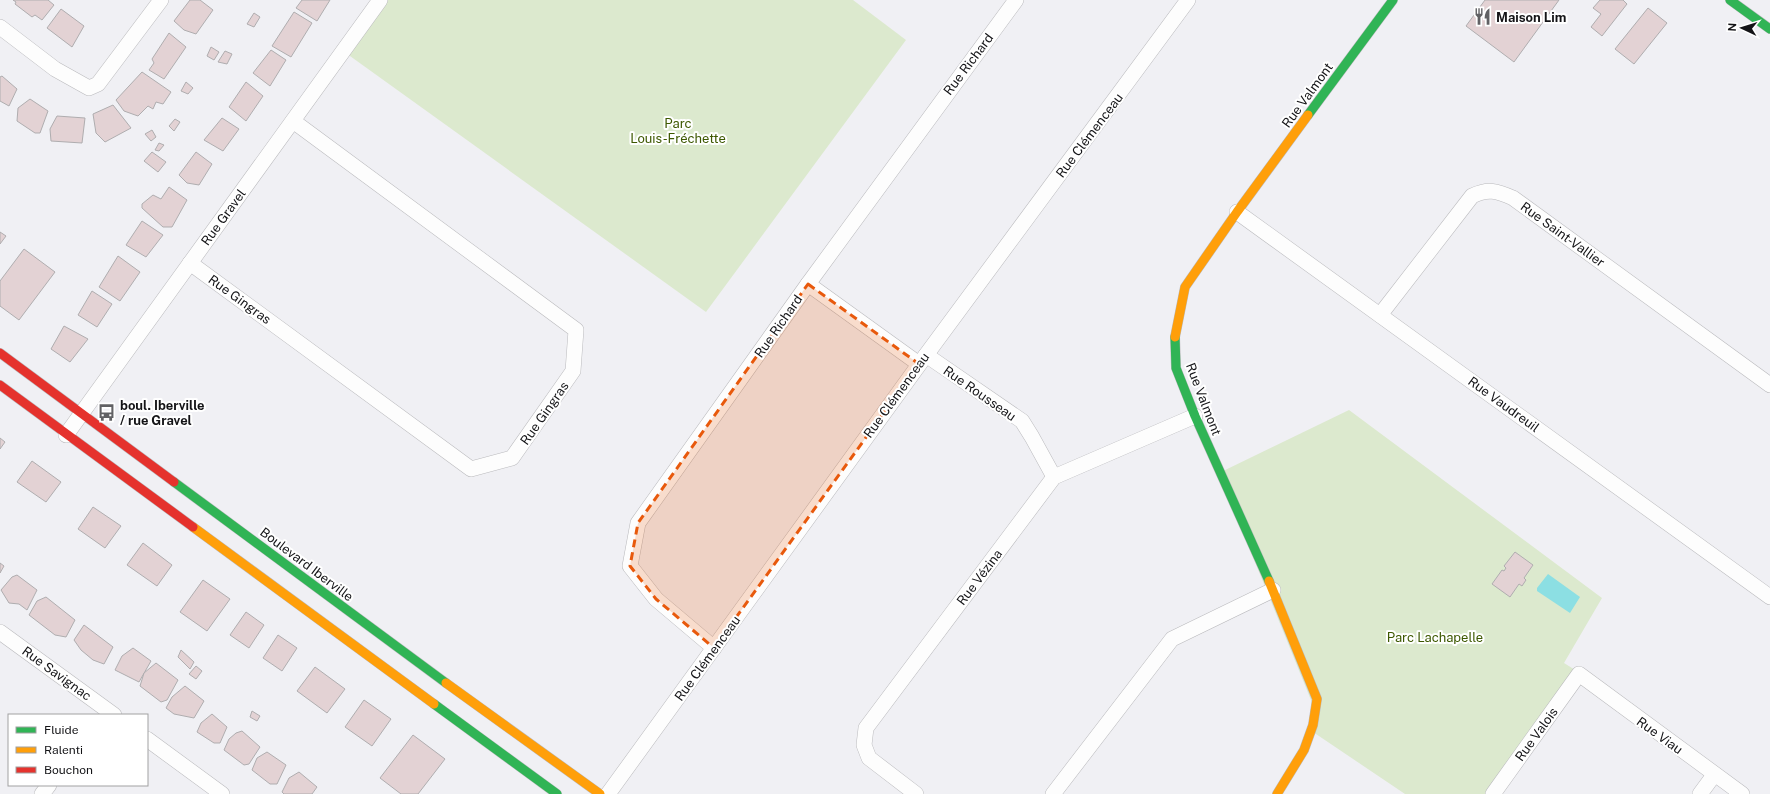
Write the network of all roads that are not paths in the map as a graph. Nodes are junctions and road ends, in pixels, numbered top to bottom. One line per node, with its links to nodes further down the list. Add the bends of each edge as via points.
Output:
1 (161, 0): 7 (street, via 98,84 89,88 55,69)
2 (380, 0): 9 (street, Rue Gravel)
3 (1016, 0): 12 (street, Rue Richard)
4 (1188, 0): 15 (street, Rue Clémenceau)
5 (1393, 0): 10 (street, Rue Valmont)
6 (1730, 0): 8 (street)
7 (0, 27)
8 (1770, 29)
9 (292, 121): 11 (street, Rue Gravel); 11 (street, Rue Gingras, via 576,330 573,371 512,458 471,469)
10 (1237, 212): 13 (street, Rue Vaudreuil); 19 (street, Rue Valmont, via 1185,287 1178,314 1174,341 1176,368)
11 (190, 263): 18 (street, Rue Gravel)
12 (808, 284): 15 (street, Rue Rousseau); 25 (street, Rue Richard, via 638,523 630,566 656,599)
13 (1380, 315): 17 (street, Rue Saint-Vallier, via 1472,196 1483,191 1499,192 1513,198); 23 (street, Rue Vaudreuil)
14 (0, 352): 18 (street, Boulevard Iberville)
15 (922, 359): 21 (street, Rue Rousseau, via 1022,421); 25 (street, Rue Clémenceau)
16 (0, 385): 20 (street)
17 (1770, 385)
18 (82, 413): 20 (street, Rue Gravel); 34 (street, Boulevard Iberville)
19 (1195, 416): 21 (street, Rue Vézina); 22 (street, Rue Valmont)
20 (66, 435): 33 (street)
21 (1054, 477): 36 (street, Rue Vézina, via 866,728 864,744 869,758)
22 (1273, 590): 37 (street, via 1172,639); 38 (street, Rue Valmont, via 1317,699 1317,716 1313,732 1291,774)
23 (1770, 597)
24 (0, 632): 27 (street, Rue Savignac)
25 (714, 648): 35 (street, Rue Clémenceau)
26 (1579, 674): 29 (street, Rue Viau); 39 (street, Rue Valois)
27 (106, 713)
28 (148, 740): 32 (street)
29 (1714, 775): 40 (street); 41 (street, Rue Viau)
30 (48, 786): 31 (street)
31 (42, 794)
32 (222, 794)
33 (556, 794)
34 (600, 794)
35 (608, 794)
36 (916, 794)
37 (1053, 794)
38 (1277, 794)
39 (1493, 794)
40 (1700, 794)
41 (1742, 794)

